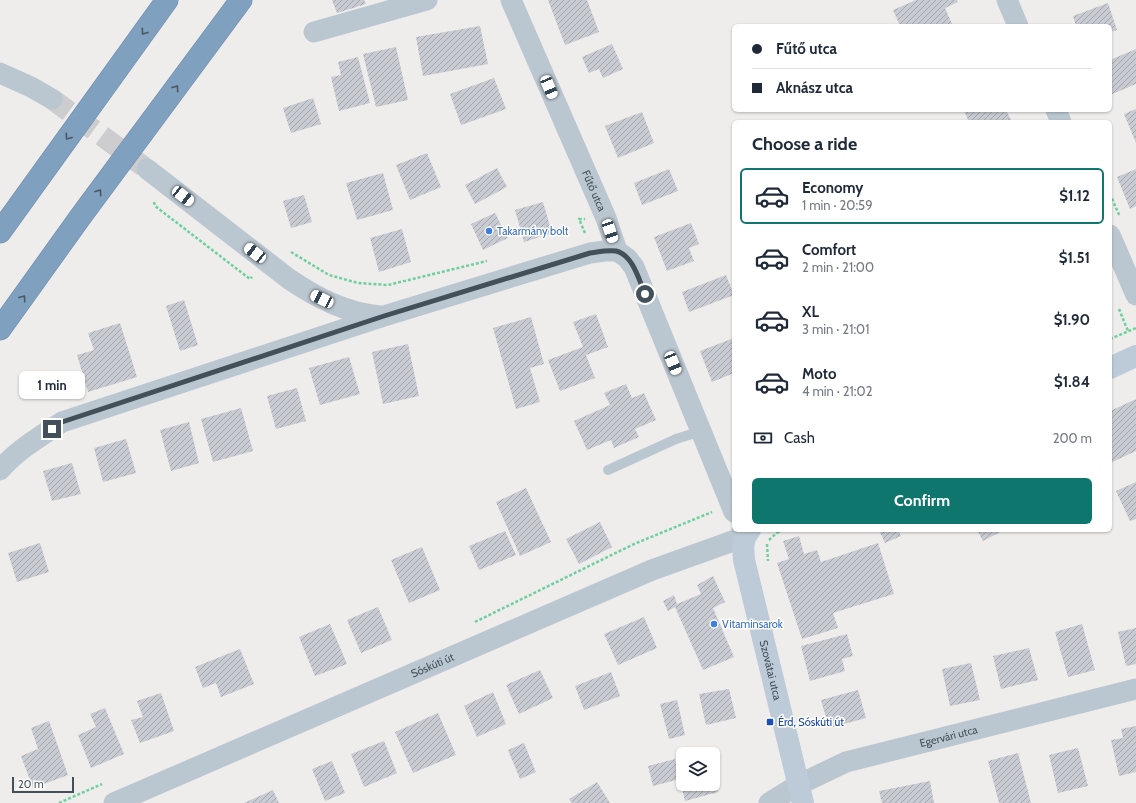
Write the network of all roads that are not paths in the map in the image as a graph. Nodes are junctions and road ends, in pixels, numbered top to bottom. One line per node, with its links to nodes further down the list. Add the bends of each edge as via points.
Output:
1 (167, 0): 11 (highway, one-way to 11)
2 (241, 0): 16 (highway, one-way to 2)
3 (427, 0): 7 (street)
4 (510, 0): 13 (street, Fűtő utca, via 606,218)
5 (1007, 0): 6 (street)
6 (1017, 24)
7 (314, 32)
8 (0, 72): 9 (street)
9 (52, 99)
10 (147, 169): 15 (street, via 311,294 349,310 366,315)
11 (0, 232)
12 (1112, 240): 14 (street)
13 (617, 251): 15 (street, via 590,253); 19 (street, Fűtő utca, via 634,267)
14 (1136, 295)
15 (384, 316): 20 (street, via 62,422 31,443)
16 (0, 329)
17 (1136, 356): 18 (street)
18 (1112, 367)
19 (701, 431): 21 (lane, via 676,439); 22 (street, Fűtő utca)
20 (0, 470)
21 (608, 470)
22 (732, 508)
23 (745, 532): 25 (street, Szovátai utca, via 744,560); 26 (street, Sóskúti út)
24 (1136, 689): 25 (street, Egervári utca, via 846,762)
25 (800, 794): 27 (street, Egervári utca)
26 (114, 803)
27 (769, 803)

